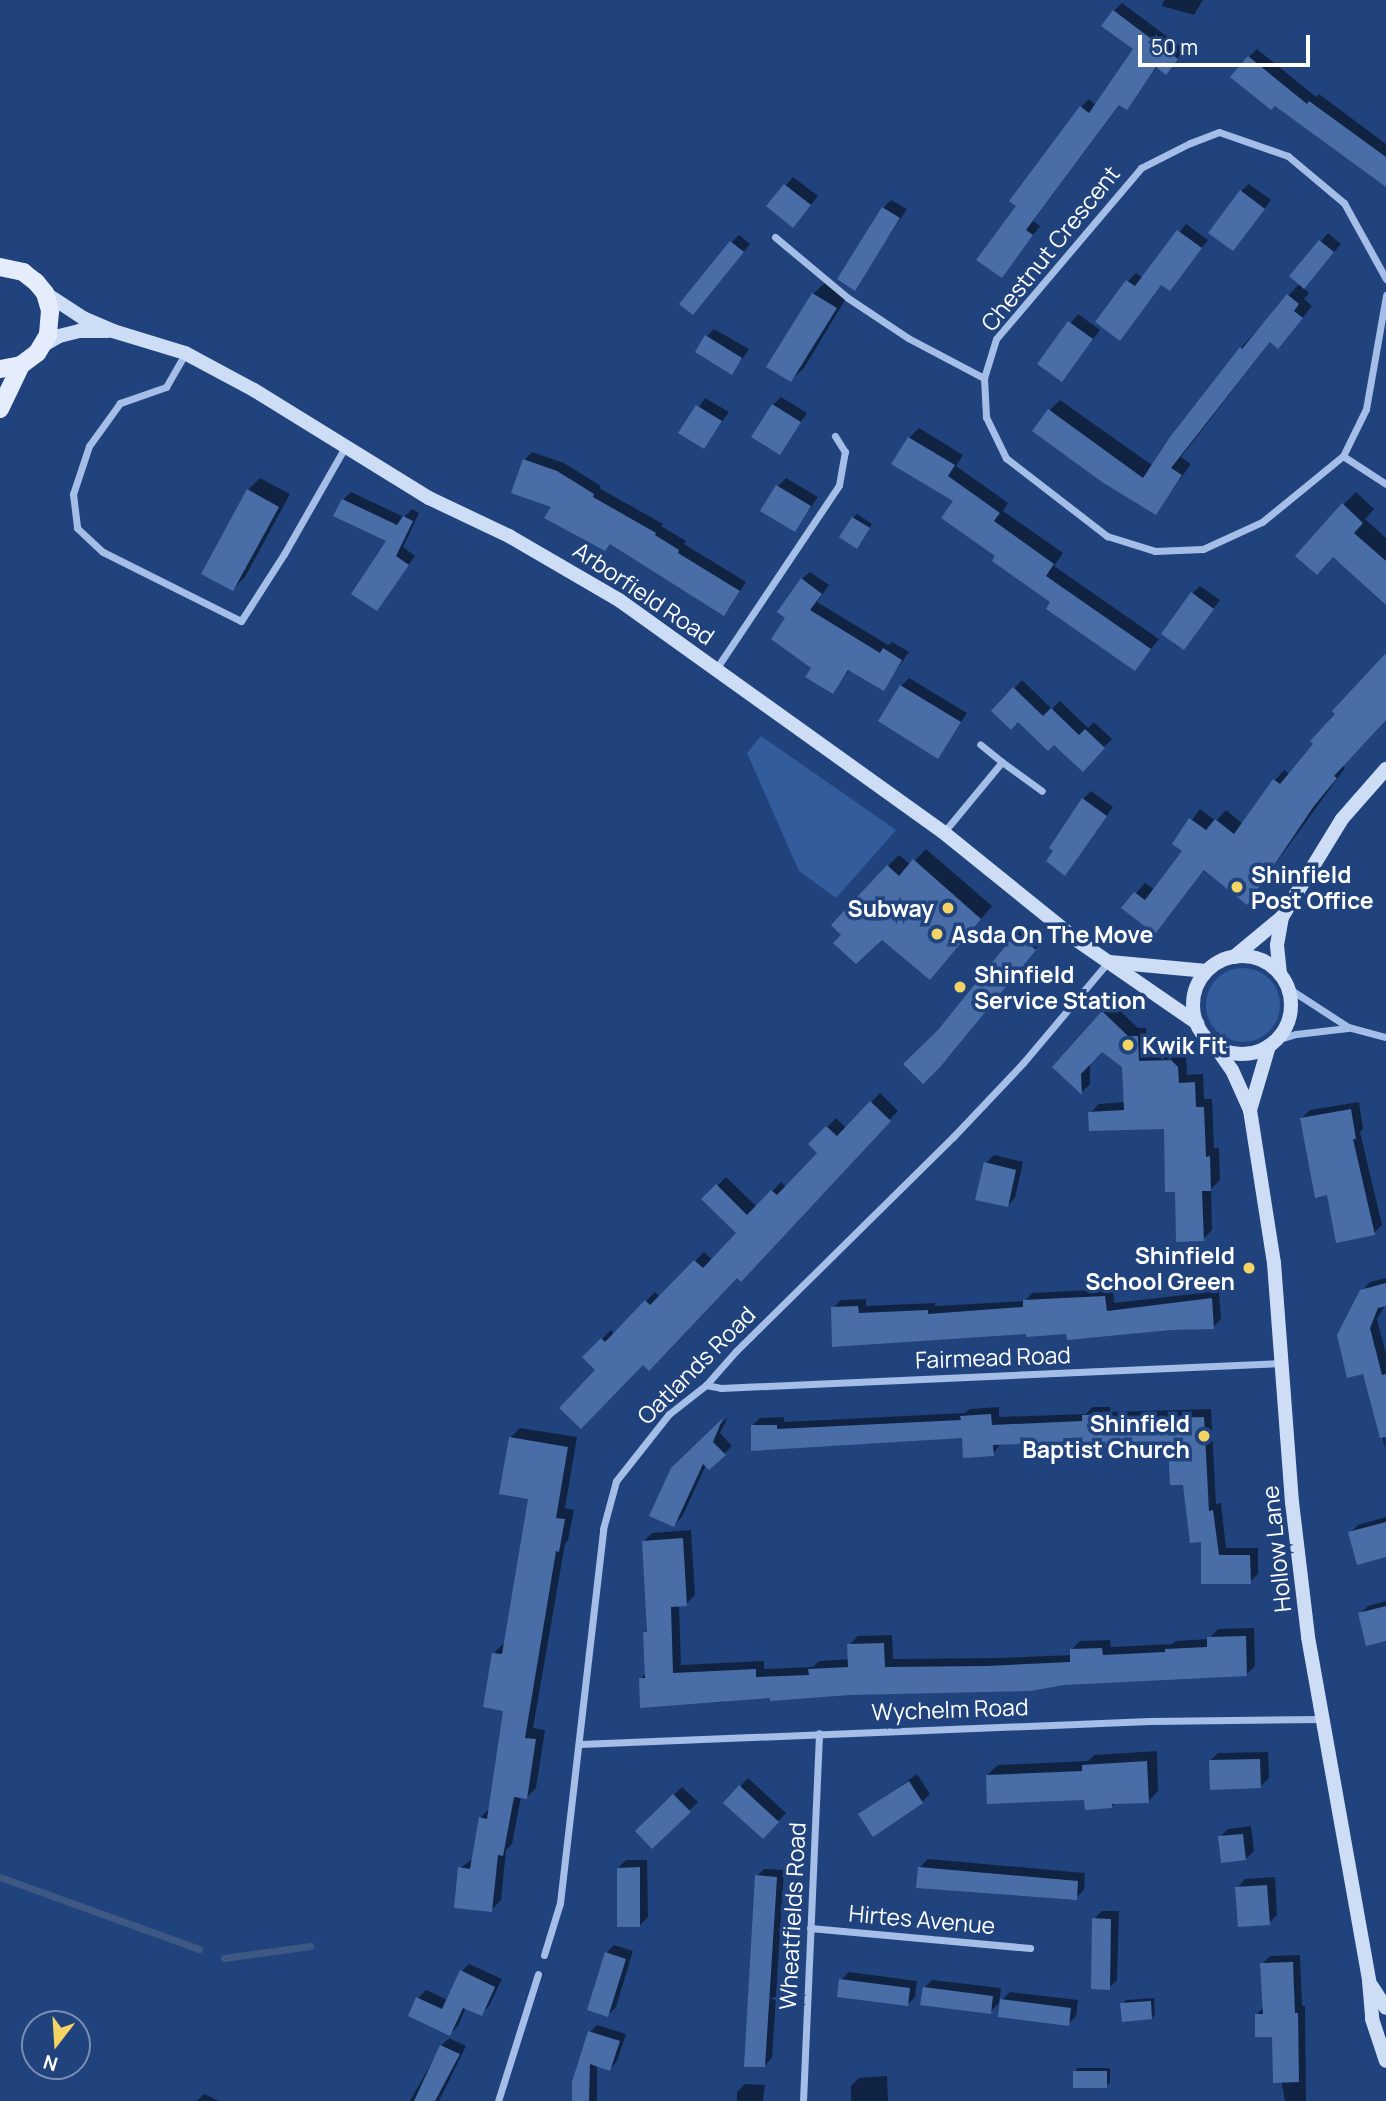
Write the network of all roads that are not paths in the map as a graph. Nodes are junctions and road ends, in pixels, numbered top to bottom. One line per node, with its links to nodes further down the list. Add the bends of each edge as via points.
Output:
1 (775, 237): 11 (street, via 848,298 908,338)
2 (0, 267): 4 (main road, via 23,272)
3 (1386, 279): 11 (street, Chestnut Crescent, via 1344,203 1288,156 1219,132 1141,168 996,339)
4 (45, 293): 6 (main road, Arborfield Road); 7 (main road, via 50,323)
5 (1386, 295): 15 (street, Chestnut Crescent, via 1366,409)
6 (113, 331): 7 (main road, Arborfield Road, via 79,331); 8 (main road, Arborfield Road)
7 (42, 346): 9 (main road)
8 (185, 353): 14 (main road, Arborfield Road, via 254,390); 14 (street, via 166,387 120,403 89,446 73,494 77,528 103,552 242,621)
9 (21, 365): 10 (main road); 12 (main road)
10 (0, 369)
11 (984, 378): 15 (street, Chestnut Crescent, via 986,417 1006,458 1107,536 1155,551 1203,549 1262,522)
12 (0, 409)
13 (835, 436): 17 (street, via 845,452 839,485)
14 (344, 449): 17 (main road, Arborfield Road, via 429,498 563,565)
15 (1343, 456): 16 (street)
16 (1386, 484)
17 (715, 670): 22 (main road, Arborfield Road)
18 (980, 744): 19 (street)
19 (1002, 762): 21 (street); 22 (street)
20 (1386, 769): 23 (main road, via 1342,819)
21 (1042, 791)
22 (943, 832): 25 (main road, Arborfield Road)
23 (1282, 917): 24 (main road); 27 (main road, via 1277,945)
24 (1234, 957): 26 (main road); 27 (main road, via 1251,957)
25 (1109, 961): 26 (main road); 29 (main road, Arborfield Road); 36 (street, Oatlands Road, via 1015,1072)
26 (1207, 971): 29 (main road, via 1194,995)
27 (1280, 974): 28 (main road)
28 (1288, 988): 30 (street); 32 (main road, via 1289,1021)
29 (1196, 1023): 33 (main road)
30 (1348, 1027): 31 (street); 32 (street, via 1296,1034)
31 (1386, 1037)
32 (1273, 1043): 33 (main road, via 1252,1053 1233,1053); 34 (main road, Hollow Lane)
33 (1215, 1046): 34 (main road, Hollow Lane)
34 (1250, 1110): 35 (main road, Hollow Lane, via 1274,1263)
35 (1281, 1363): 36 (street, Fairmead Road, via 721,1388); 37 (main road, Hollow Lane, via 1292,1502)
36 (706, 1385): 39 (street, Oatlands Road, via 669,1413 616,1481 603,1529)
37 (1320, 1719): 38 (street, Wychelm Road); 44 (main road, Hollow Lane)
38 (820, 1733): 39 (street, Wychelm Road); 40 (street, Wheatfields Road)
39 (580, 1744): 42 (street, Oatlands Road, via 560,1903)
40 (810, 1928): 41 (street, Hirtes Avenue); 48 (street, Wheatfields Road)
41 (1030, 1948)
42 (544, 1955)
43 (538, 1974): 47 (street)
44 (1369, 1981): 45 (main road, Hollow Lane); 46 (main road, Hollow Lane, via 1372,2019)
45 (1386, 2008)
46 (1386, 2061)
47 (498, 2101)
48 (803, 2101)

